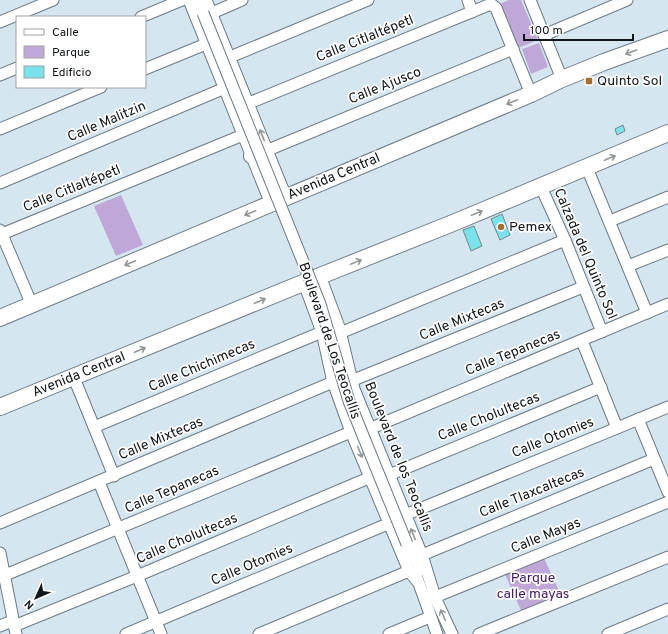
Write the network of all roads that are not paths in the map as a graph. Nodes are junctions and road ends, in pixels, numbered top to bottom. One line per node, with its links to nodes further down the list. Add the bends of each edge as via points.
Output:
1 (53, 0): 14 (street)
2 (182, 0): 13 (street)
3 (189, 0): 17 (street)
4 (198, 0): 78 (street, Boulevard de Los Teocallis, bridge, via 318,299 349,402)
5 (206, 0): 12 (street)
6 (242, 0): 12 (street)
7 (368, 0): 19 (street)
8 (468, 0): 11 (street)
9 (530, 0): 15 (street)
10 (628, 0): 15 (street)
11 (472, 12): 18 (street, Calle Citlaltépetl, via 493,5); 27 (street, Calle Citlaltépetl)
12 (212, 13): 19 (street)
13 (143, 16)
14 (0, 22)
15 (544, 35): 23 (street)
16 (668, 39): 23 (highway, Avenida Central, one-way to 23)
17 (206, 44): 21 (street); 25 (street)
18 (513, 49): 26 (street); 31 (street, Calle Ajusco)
19 (230, 57): 27 (street)
20 (16, 68): 22 (street)
21 (146, 69)
22 (0, 75)
23 (562, 79): 26 (highway, Avenida Central)
24 (99, 88): 28 (street)
25 (225, 88): 30 (street); 34 (street, Calle Malitzin)
26 (531, 94): 36 (highway, Avenida Central, one-way to 36)
27 (249, 103): 31 (street, one-way to 27)
28 (0, 129)
29 (668, 132): 33 (highway, Avenida Central, one-way to 29)
30 (243, 135): 32 (street); 40 (street, Calle Citlaltépetl)
31 (268, 150): 32 (main road, via 265,155 256,158); 36 (street)
32 (252, 156): 38 (street)
33 (587, 168): 35 (highway, Avenida Central); 39 (street)
34 (0, 183)
35 (541, 187): 41 (street, Calzada del Quinto Sol); 45 (highway, Avenida Central, one-way to 35)
36 (286, 197): 38 (highway, Avenida Central)
37 (668, 197): 39 (street)
38 (271, 204): 49 (highway, Avenida Central, one-way to 49)
39 (610, 221): 44 (street)
40 (1, 232): 43 (street)
41 (564, 240): 47 (street, Calzada del Quinto Sol); 52 (street)
42 (668, 250): 44 (street)
43 (5, 254): 49 (street)
44 (628, 266): 50 (street)
45 (320, 276): 46 (highway, Avenida Central); 52 (street, Boulevard de los Teocallis)
46 (304, 283): 53 (street, Boulevard de los Teocallis); 56 (highway, Avenida Central, one-way to 46)
47 (583, 286): 54 (street, Calzada del Quinto Sol); 57 (street, Calle Mixtecas)
48 (668, 304): 50 (street, Calle Tepanecas)
49 (32, 305): 51 (highway, Avenida Central)
50 (647, 313): 54 (street, Calle Tepanecas)
51 (0, 318)
52 (339, 330): 53 (street, Boulevard de los Teocallis, via 334,323 329,322); 57 (street, Boulevard de los Teocallis)
53 (321, 331): 58 (street, Boulevard de los Teocallis); 63 (street, Calle Chichimecas)
54 (602, 332): 55 (street, Calle Tepanecas)
55 (582, 341): 59 (street); 65 (street, Calle Tepanecas)
56 (74, 378): 60 (highway, Avenida Central); 63 (street)
57 (351, 380): 65 (street, Boulevard de los Teocallis)
58 (333, 382): 66 (street, Boulevard de los Teocallis); 69 (street, Calle Mixtecas)
59 (601, 387): 64 (street); 68 (street, Calle Cholultecas)
60 (0, 407)
61 (668, 407): 62 (street, Calle Otomies)
62 (638, 419): 64 (street, Calle Otomies); 67 (street)
63 (94, 427): 69 (street)
64 (617, 428): 74 (street, Calle Otomies)
65 (369, 429): 68 (street, Boulevard de los Teocallis)
66 (351, 432): 70 (street, Boulevard de los Teocallis, one-way to 70); 77 (street, Calle Tepanecas)
67 (654, 459): 72 (street); 80 (street, Calle Tlaxcaltecas)
68 (389, 475): 74 (street, Boulevard de los Teocallis)
69 (114, 476): 71 (street, Calle Mixtecas)
70 (371, 478): 76 (street, Boulevard de los Teocallis); 84 (street, Calle Cholultecas)
71 (99, 482): 75 (street, Calle Mixtecas); 77 (street)
72 (668, 492)
73 (668, 502): 86 (street, Calle Mayas)
74 (405, 515): 80 (street, Boulevard de los Teocallis, one-way to 74)
75 (0, 523)
76 (390, 523): 82 (street, Boulevard de los Teocallis); 89 (street, Calle Otomies)
77 (118, 530): 83 (street, Calle Tepanecas); 84 (street)
78 (408, 546): 85 (street, Boulevard de Los Teocallis); 86 (street, Boulevard de Los Teocallis)
79 (0, 553): 83 (street)
80 (422, 555): 86 (street, Boulevard de los Teocallis)
81 (668, 557): 98 (street)
82 (409, 571): 85 (street, Boulevard de los Teocallis); 94 (street)
83 (2, 575): 91 (street)
84 (137, 576): 89 (street); 91 (street, Calle Cholultecas)
85 (417, 581): 88 (street, Boulevard de Los Teocallis)
86 (435, 597): 97 (street, Boulevard de Los Teocallis, one-way to 86)
87 (668, 609): 99 (street)
88 (430, 617): 95 (street); 96 (street, Boulevard de Los Teocallis)
89 (156, 621): 92 (street, Calle Otomies); 93 (street)
90 (0, 626): 91 (street, Calle Cholultecas)
91 (14, 627)
92 (126, 634)
93 (161, 634)
94 (259, 634)
95 (389, 634)
96 (437, 634)
97 (452, 634)
98 (479, 634)
99 (608, 634)

